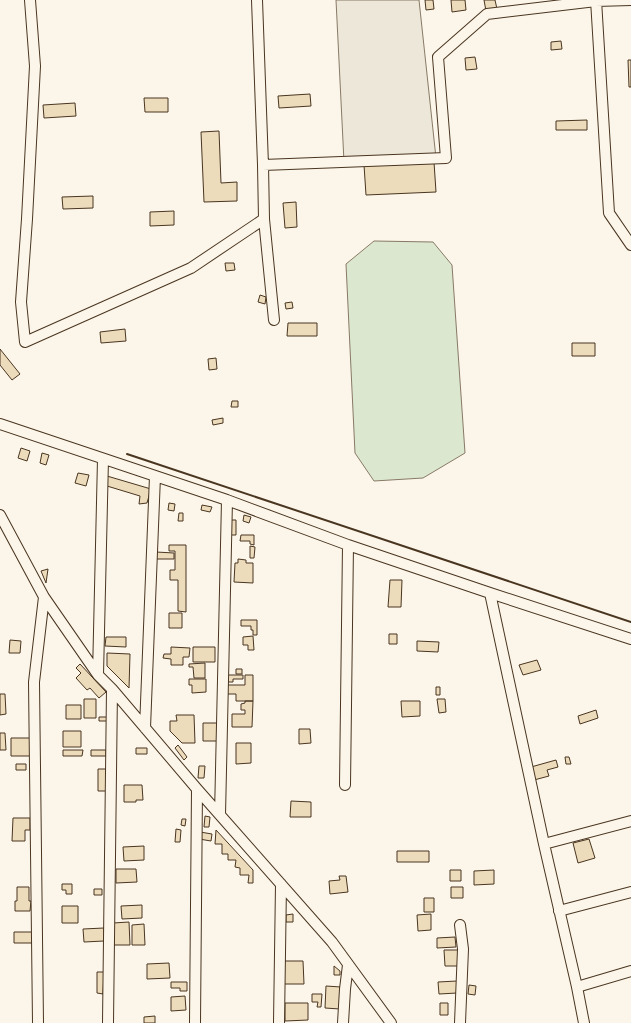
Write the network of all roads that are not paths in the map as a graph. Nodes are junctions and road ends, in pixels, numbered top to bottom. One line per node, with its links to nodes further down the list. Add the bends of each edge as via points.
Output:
1 (30, 0): 6 (street, via 35,66 22,302 25,342 192,268)
2 (257, 0): 5 (street)
3 (596, 0): 4 (street); 5 (street, via 487,14 438,57 446,158); 7 (street, via 609,213)
4 (631, 0)
5 (264, 165): 6 (street)
6 (264, 219): 8 (street)
7 (631, 245)
8 (274, 320)
9 (0, 424): 10 (street)
10 (103, 459): 11 (street); 18 (street)
11 (156, 476): 12 (street); 20 (street)
12 (227, 500): 14 (street); 23 (street)
13 (0, 515): 16 (street)
14 (348, 545): 15 (street); 21 (street)
15 (490, 593): 17 (street); 25 (street)
16 (44, 597): 18 (street); 33 (street, via 34,682)
17 (631, 639)
18 (98, 675): 19 (street)
19 (112, 689): 20 (street); 34 (street)
20 (145, 728): 22 (street)
21 (344, 785)
22 (197, 789): 23 (street); 35 (street)
23 (220, 815): 26 (street)
24 (631, 821): 25 (street)
25 (544, 844): 28 (street)
26 (281, 884): 30 (street, via 332,942); 36 (street)
27 (631, 892): 28 (street)
28 (559, 911): 32 (street)
29 (460, 925): 39 (street, via 463,949)
30 (348, 965): 37 (street); 38 (street)
31 (631, 971): 32 (street)
32 (577, 987): 40 (street)
33 (38, 1023)
34 (108, 1023)
35 (195, 1023)
36 (279, 1023)
37 (342, 1023)
38 (391, 1023)
39 (460, 1023)
40 (584, 1023)

